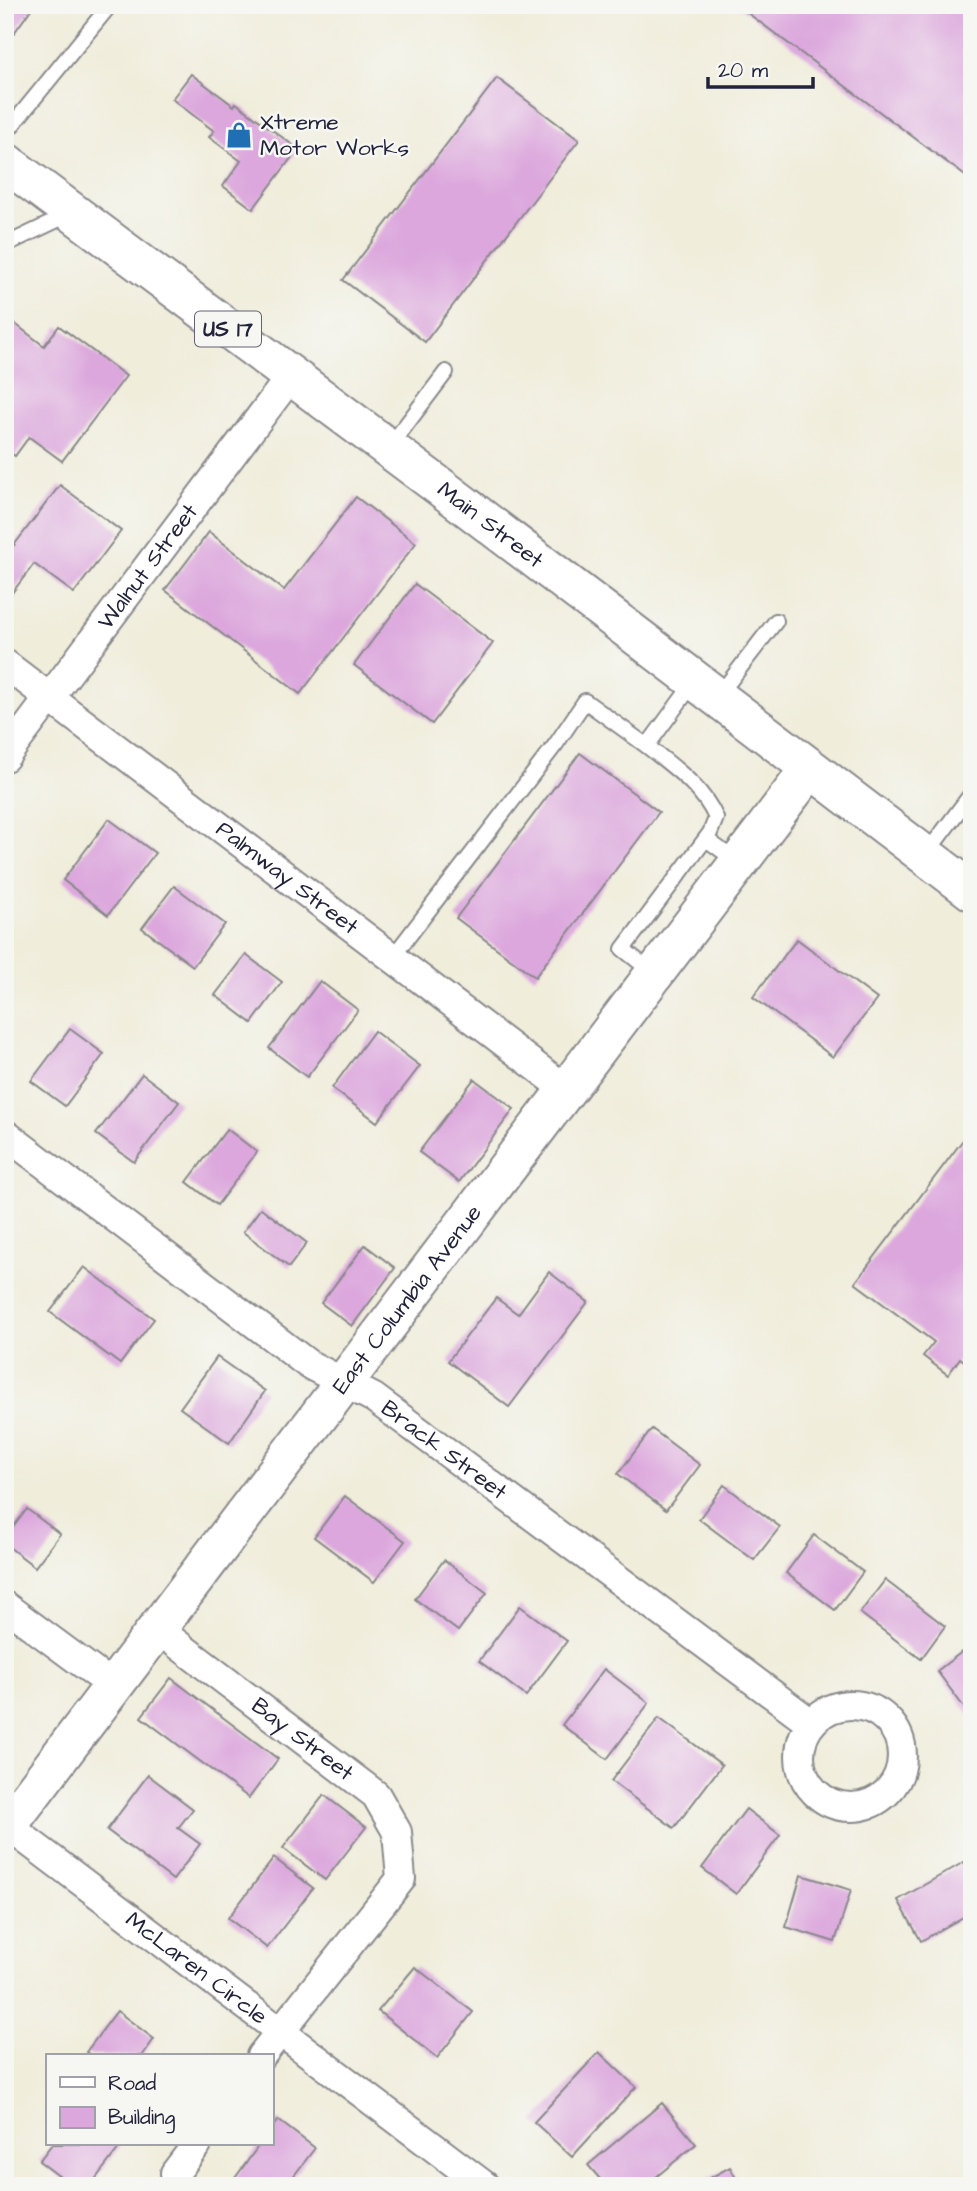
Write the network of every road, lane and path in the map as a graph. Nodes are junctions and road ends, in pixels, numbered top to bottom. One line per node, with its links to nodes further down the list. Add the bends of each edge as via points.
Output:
1 (110, 5): 2 (lane)
2 (5, 134)
3 (5, 162): 4 (street, Main Street / US 17)
4 (73, 213): 5 (lane); 7 (street, Main Street / US 17)
5 (5, 245)
6 (446, 372): 8 (lane)
7 (290, 376): 8 (street, Main Street / US 17); 12 (street, Walnut Street)
8 (388, 448): 11 (street, Main Street / US 17)
9 (775, 621): 11 (lane)
10 (5, 664): 12 (street, Palmway Street)
11 (706, 689): 13 (lane); 15 (street, Main Street / US 17)
12 (49, 697): 14 (street, Walnut Street); 21 (street, Palmway Street)
13 (647, 746): 17 (lane, via 710,802 716,818); 21 (lane, via 585,701)
14 (5, 757)
15 (810, 769): 18 (street, Main Street / US 17); 19 (street, East Columbia Avenue)
16 (972, 793): 18 (lane)
17 (706, 839): 19 (lane); 22 (lane, via 624,949)
18 (925, 856): 20 (street, Main Street / US 17)
19 (739, 864): 22 (street, East Columbia Avenue)
20 (972, 891)
21 (392, 958): 23 (street, Palmway Street)
22 (655, 974): 23 (street, East Columbia Avenue)
23 (567, 1090): 25 (street, East Columbia Avenue)
24 (5, 1134): 25 (street, Brack Street, via 308,1364)
25 (345, 1384): 27 (street, East Columbia Avenue); 29 (street, Brack Street, via 374,1398)
26 (5, 1606): 28 (street)
27 (156, 1628): 28 (street, East Columbia Avenue); 31 (street, Bay Street, via 376,1795 397,1832 401,1879)
28 (113, 1686): 30 (street, East Columbia Avenue)
29 (811, 1723)
30 (6, 1828): 31 (street, McLaren Circle)
31 (281, 2030): 32 (street); 35 (street, McLaren Circle)
32 (263, 2054)
33 (196, 2146): 34 (street)
34 (176, 2173)
35 (485, 2186)

